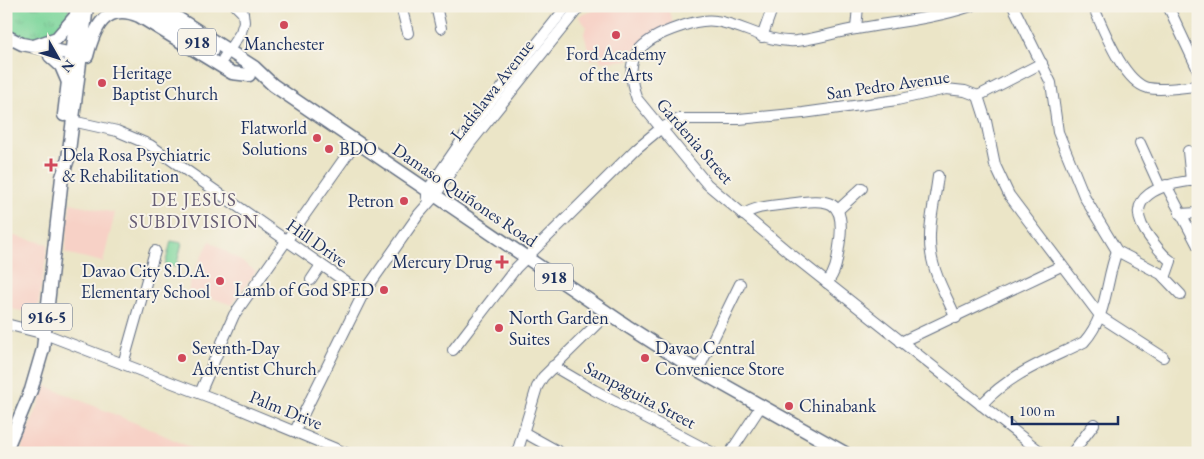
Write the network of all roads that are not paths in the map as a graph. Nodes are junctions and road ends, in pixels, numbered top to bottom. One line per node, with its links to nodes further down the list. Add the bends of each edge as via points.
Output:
1 (87, 6): 26 (main road, 916-5)
2 (159, 6): 24 (main road, Damaso Quiñones Road / 918)
3 (175, 6): 24 (main road)
4 (236, 6): 24 (street, via 243,14 244,22)
5 (401, 6): 19 (street)
6 (436, 6): 17 (street)
7 (580, 6): 16 (street, Ladislawa Avenue)
8 (773, 6): 21 (street)
9 (858, 6): 18 (street)
10 (971, 6): 18 (street, Gardenia Street, via 915,21)
11 (1013, 6): 27 (street)
12 (1093, 6): 31 (street, via 1120,61 1137,82 1149,88)
13 (1168, 6): 28 (street)
14 (144, 7): 24 (main road, Damaso Quiñones Road / 918)
15 (77, 11): 23 (main road, via 57,38); 26 (main road, 916-5)
16 (564, 12): 44 (street, Ladislawa Avenue)
17 (441, 28)
18 (856, 28): 21 (street, Gardenia Street, via 793,41)
19 (408, 33)
20 (6, 36): 23 (main road)
21 (762, 37): 35 (street, Gardenia Street, via 714,20 690,23 663,32 645,43 635,54 631,82 637,99)
22 (6, 46): 25 (main road)
23 (31, 46): 26 (main road)
24 (228, 51): 29 (main road, Damaso Quiñones Road / 918)
25 (50, 56): 26 (main road); 30 (main road, via 62,66)
26 (76, 58): 30 (main road, 916-5); 33 (main road, 916-5)
27 (1042, 63): 32 (street); 52 (street, via 1051,84 1058,132 1070,163 1085,198)
28 (1198, 70)
29 (252, 71): 33 (main road, via 232,73 139,16 119,12 96,28); 36 (main road, Damaso Quiñones Road / 918)
30 (68, 83): 40 (main road, 916-5, via 59,158)
31 (1198, 86)
32 (978, 96): 35 (street, San Pedro Avenue, via 946,89 897,100 803,113 739,119 679,119); 55 (street, via 1000,178)
33 (74, 105): 34 (main road, 916-5)
34 (72, 121): 40 (main road, 916-5, via 68,159); 49 (street, Hill Drive, via 117,131 142,141)
35 (660, 128): 48 (street, Gardenia Street, via 707,184); 53 (street, San Pedro Avenue)
36 (356, 142): 44 (main road, Damaso Quiñones Road / 918); 49 (street)
37 (1140, 143): 42 (street)
38 (1188, 150): 41 (street)
39 (938, 176): 64 (street, via 930,252)
40 (62, 177): 66 (main road, 916-5)
41 (1195, 180): 42 (street)
42 (1163, 186): 47 (street); 56 (street, via 1143,199 1139,212 1145,232 1171,261)
43 (862, 188): 45 (street)
44 (430, 197): 53 (main road, Damaso Quiñones Road / 918); 60 (street, Ladislawa Avenue)
45 (838, 210): 48 (street, via 820,200 756,208); 58 (street, via 842,230 836,269)
46 (1198, 213): 47 (street)
47 (1180, 214): 50 (street)
48 (743, 215): 58 (street, Gardenia Street)
49 (285, 241): 54 (street, Hill Drive); 73 (street, via 234,315)
50 (1198, 246)
51 (155, 251): 70 (street)
52 (1118, 251): 56 (street); 63 (street)
53 (526, 258): 62 (main road, Damaso Quiñones Road / 918); 68 (street, San Pedro Avenue, via 499,288)
54 (321, 265): 57 (street); 60 (street, Hill Drive)
55 (1061, 266): 63 (street); 64 (street)
56 (1165, 278): 61 (street)
57 (311, 280)
58 (827, 283): 67 (street, Gardenia Street)
59 (740, 284): 72 (street)
60 (363, 294): 77 (street, Ladislawa Avenue)
61 (1181, 295)
62 (608, 313): 71 (street); 72 (main road, Damaso Quiñones Road / 918)
63 (1101, 317): 69 (street); 74 (street, via 1084,342 1017,374 998,387)
64 (956, 318): 67 (street)
65 (6, 324): 66 (street, Palm Drive)
66 (45, 334): 70 (street, Palm Drive); 79 (main road, 916-5, via 36,377)
67 (901, 342): 74 (street, Gardenia Street)
68 (453, 350)
69 (1163, 356)
70 (123, 364): 73 (street, Palm Drive)
71 (553, 366): 78 (street, via 537,387); 83 (street, Sampaguita Street)
72 (698, 370): 75 (main road, Damaso Quiñones Road / 918)
73 (200, 393): 77 (street, Palm Drive)
74 (981, 405): 86 (street, Gardenia Street)
75 (761, 406): 84 (street); 85 (main road, Damaso Quiñones Road / 918)
76 (1094, 424): 87 (street)
77 (295, 431): 80 (street, Palm Drive)
78 (524, 433): 81 (street); 82 (street)
79 (6, 450)
80 (346, 453)
81 (517, 453)
82 (561, 453)
83 (713, 453)
84 (730, 453)
85 (845, 453)
86 (1042, 453)
87 (1072, 453)

